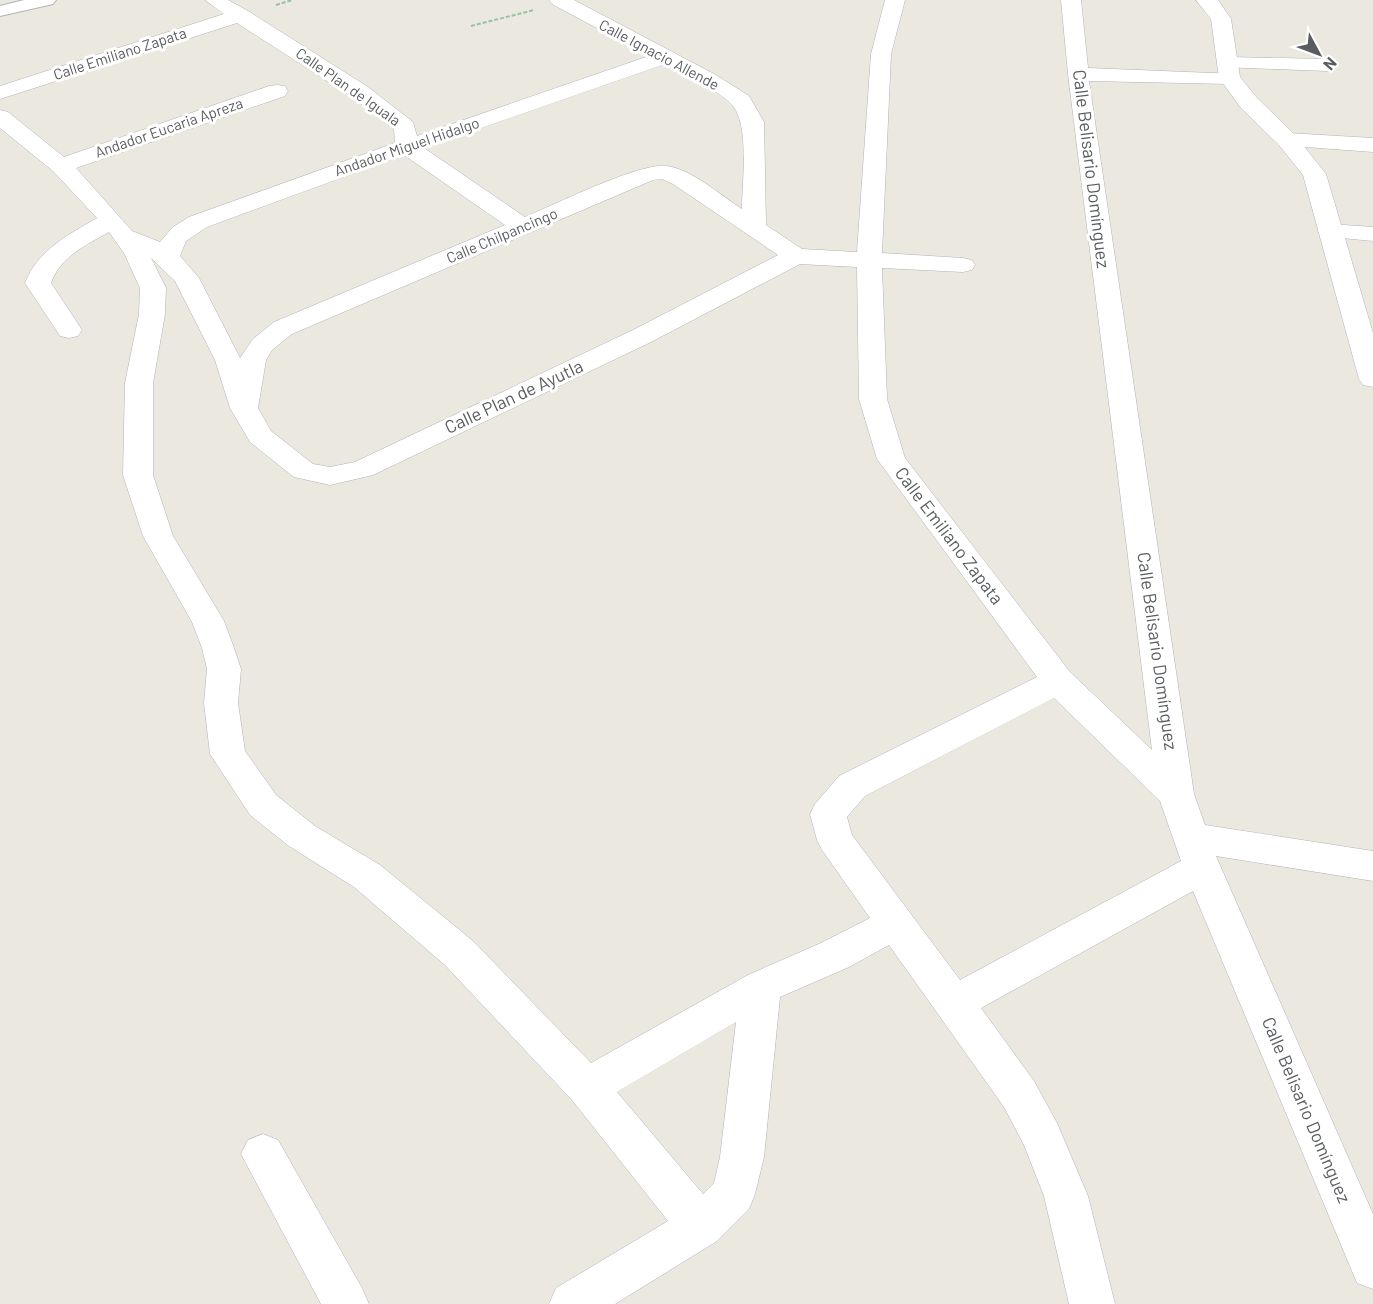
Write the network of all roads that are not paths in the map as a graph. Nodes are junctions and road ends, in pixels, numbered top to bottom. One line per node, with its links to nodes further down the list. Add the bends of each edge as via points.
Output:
1 (47, 0): 7 (street)
2 (215, 0): 8 (street, Calle Plan de Iguala)
3 (895, 0): 27 (street, Calle Emiliano Zapata, via 881,54)
4 (1071, 0): 12 (street, Calle Belisario Domínguez)
5 (1206, 0): 11 (street, via 1221,19)
6 (563, 2): 9 (street, Calle Ignacio Allende)
7 (0, 11)
8 (241, 15): 14 (street, Calle Emiliano Zapata); 18 (street, Calle Plan de Iguala, via 360,92 405,127)
9 (665, 57): 18 (street, Andador Miguel Hidalgo); 20 (street, Calle Ignacio Allende, via 709,79 741,101 753,122)
10 (1328, 65): 11 (street)
11 (1229, 70): 12 (street); 16 (street, via 1249,104)
12 (1078, 74): 34 (street, Calle Belisario Domínguez)
13 (277, 91): 19 (street, Andador Eucaria Apreza)
14 (0, 93)
15 (0, 117): 19 (street)
16 (1287, 140): 17 (street); 23 (street, via 1314,174)
17 (1373, 145)
18 (407, 147): 21 (street, Calle Plan de Iguala); 26 (street, Andador Miguel Hidalgo, via 198,222 171,242)
19 (61, 166): 22 (street)
20 (754, 226): 21 (street, Calle Chilpancingo, via 665,172 649,173); 25 (street, Calle Chilpancingo)
21 (524, 227): 32 (street, Calle Chilpancingo, via 283,328 254,353)
22 (118, 228): 26 (street, Calle Plan de Ayutla); 29 (street, via 63,250 40,271 38,283); 40 (street, via 136,252 153,288 139,383 138,475 158,536 208,621 218,648 224,669 221,703 228,754 263,805 302,836 367,876 459,953)
23 (1330, 231): 24 (street); 30 (street)
24 (1373, 234)
25 (796, 256): 27 (street); 32 (street, Calle Plan de Ayutla, via 642,336 363,469 330,476 304,471 260,436)
26 (167, 257): 32 (street, Calle Plan de Ayutla, via 186,278 228,360)
27 (869, 260): 28 (street); 33 (street, Calle Emiliano Zapata, via 873,399 891,459)
28 (963, 265)
29 (69, 330)
30 (1368, 343): 31 (street)
31 (1373, 379)
32 (244, 408)
33 (1058, 681): 34 (street, Calle Emiliano Zapata); 37 (street, via 852,786 828,814 835,840)
34 (1176, 794): 35 (street, Calle Belisario Domínguez)
35 (1197, 852): 36 (street); 39 (street); 43 (street, Calle Belisario Domínguez)
36 (1373, 866)
37 (896, 923): 38 (street); 39 (street)
38 (762, 987): 40 (street); 42 (street, via 742,1157 733,1194)
39 (954, 1003): 46 (street, via 1019,1094 1042,1137 1066,1196)
40 (587, 1086): 42 (street)
41 (263, 1154): 44 (street)
42 (700, 1226): 45 (street)
43 (1373, 1267)
44 (346, 1304)
45 (572, 1304)
46 (1092, 1304)

